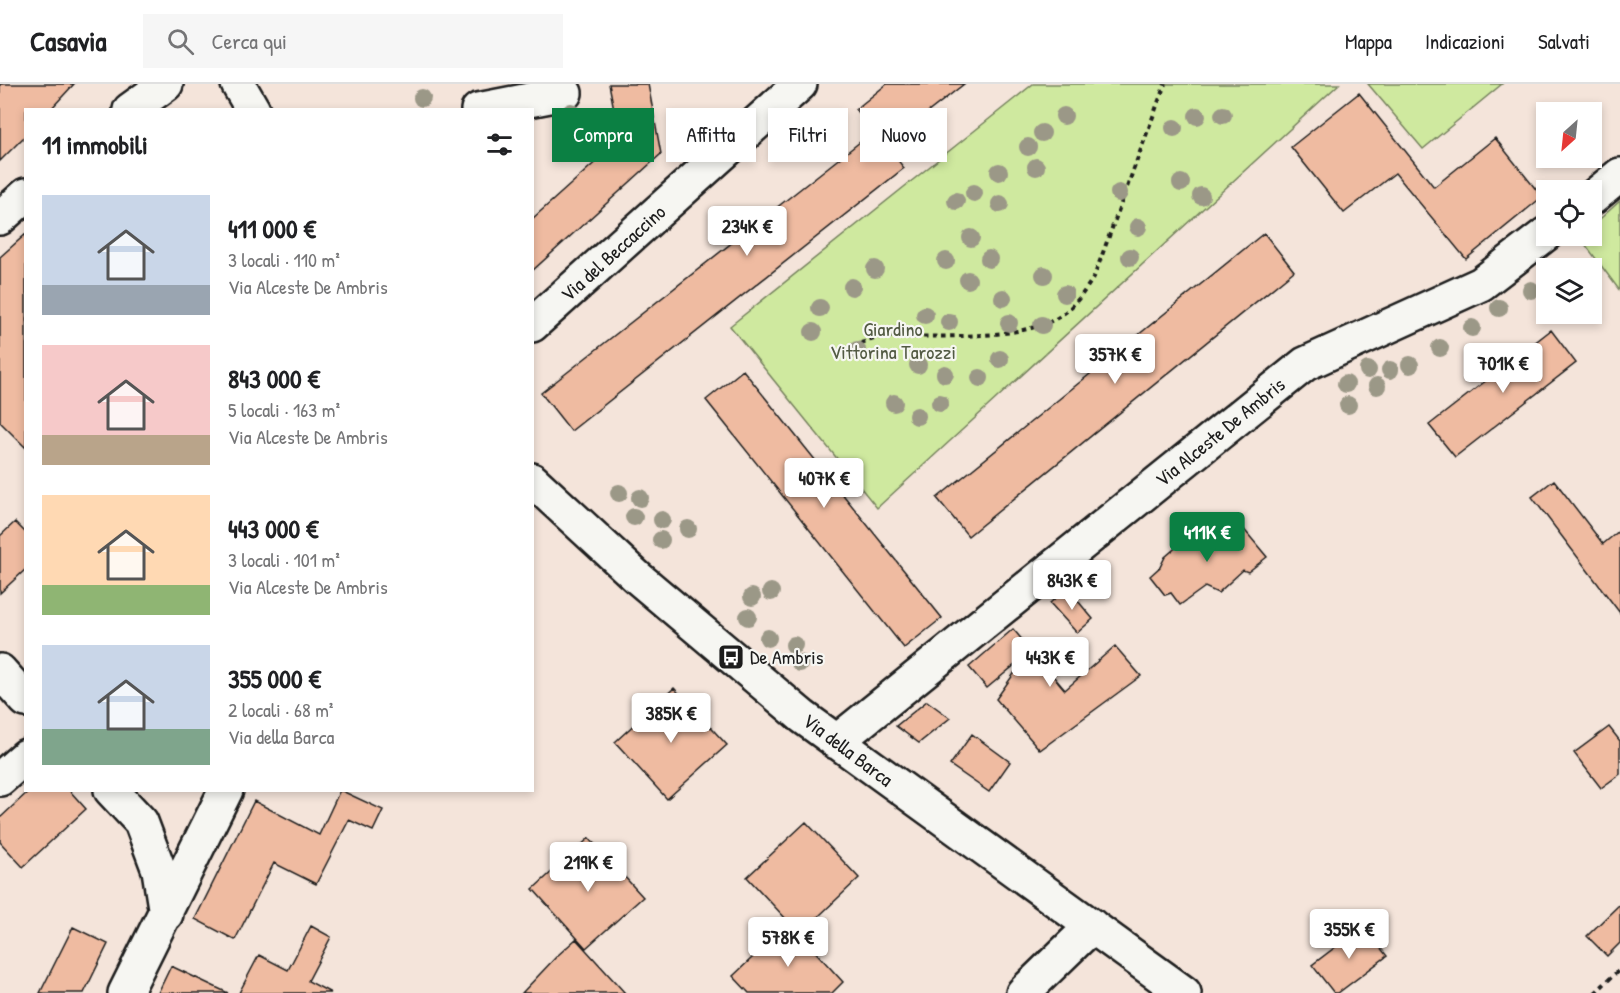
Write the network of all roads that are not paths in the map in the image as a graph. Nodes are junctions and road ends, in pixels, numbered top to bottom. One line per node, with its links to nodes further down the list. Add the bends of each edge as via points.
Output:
1 (131, 84): 6 (street)
2 (166, 84): 7 (street)
3 (238, 84): 8 (street)
4 (800, 84): 15 (street, Via del Beccaccino)
5 (565, 93): 9 (street)
6 (113, 108)
7 (133, 108)
8 (252, 108)
9 (488, 108)
10 (1620, 175): 11 (street)
11 (1602, 190)
12 (24, 197): 13 (street)
13 (0, 218)
14 (1536, 242): 19 (street, Via Alceste De Ambris, via 1481,284 1305,364)
15 (534, 324)
16 (534, 482): 19 (street, Via della Barca, via 637,577)
17 (0, 671): 18 (street)
18 (24, 698)
19 (836, 742): 27 (street, Via della Barca)
20 (24, 758): 21 (street)
21 (0, 779)
22 (113, 792): 24 (street)
23 (225, 792): 25 (street)
24 (141, 822): 25 (street, via 180,845); 26 (street, via 159,870)
25 (198, 849): 26 (street)
26 (166, 914): 28 (street)
27 (1092, 926): 29 (street); 30 (street, Via della Barca)
28 (125, 993)
29 (1023, 993)
30 (1185, 993)

